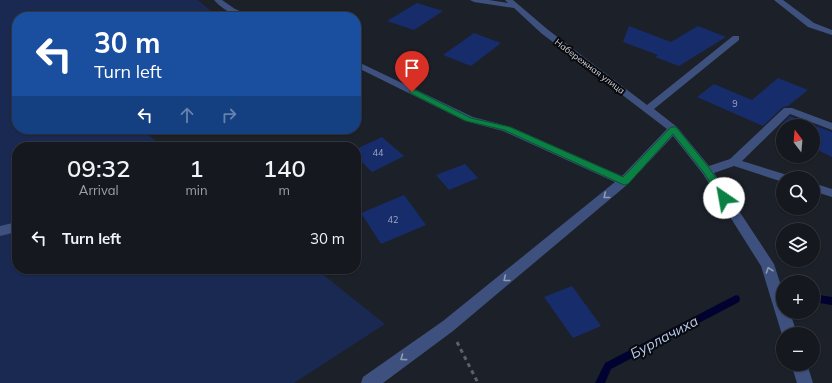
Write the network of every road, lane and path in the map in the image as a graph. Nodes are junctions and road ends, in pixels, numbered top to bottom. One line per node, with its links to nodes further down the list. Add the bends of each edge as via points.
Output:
1 (218, 0): 5 (street)
2 (474, 0): 4 (street)
3 (778, 0): 6 (street, via 811,25)
4 (512, 3): 9 (street, Набережная улица, via 544,31)
5 (235, 12)
6 (832, 33)
7 (736, 38): 9 (street)
8 (361, 66): 15 (street, via 469,119 507,129)
9 (648, 110): 11 (street, Набережная улица)
10 (832, 128): 12 (street, via 788,110)
11 (674, 129): 13 (street, Набережная улица); 15 (street)
12 (734, 162): 13 (street); 14 (street)
13 (707, 171): 21 (street, Набережная улица, one-way to 13, via 767,264)
14 (776, 176)
15 (624, 181): 20 (street, one-way to 20)
16 (820, 189): 17 (street)
17 (832, 193)
18 (12, 228): 19 (street)
19 (0, 231)
20 (448, 326): 23 (street, one-way to 23); 24 (path)
21 (787, 327)
22 (801, 371): 25 (street)
23 (369, 383)
24 (478, 383)
25 (805, 383)

